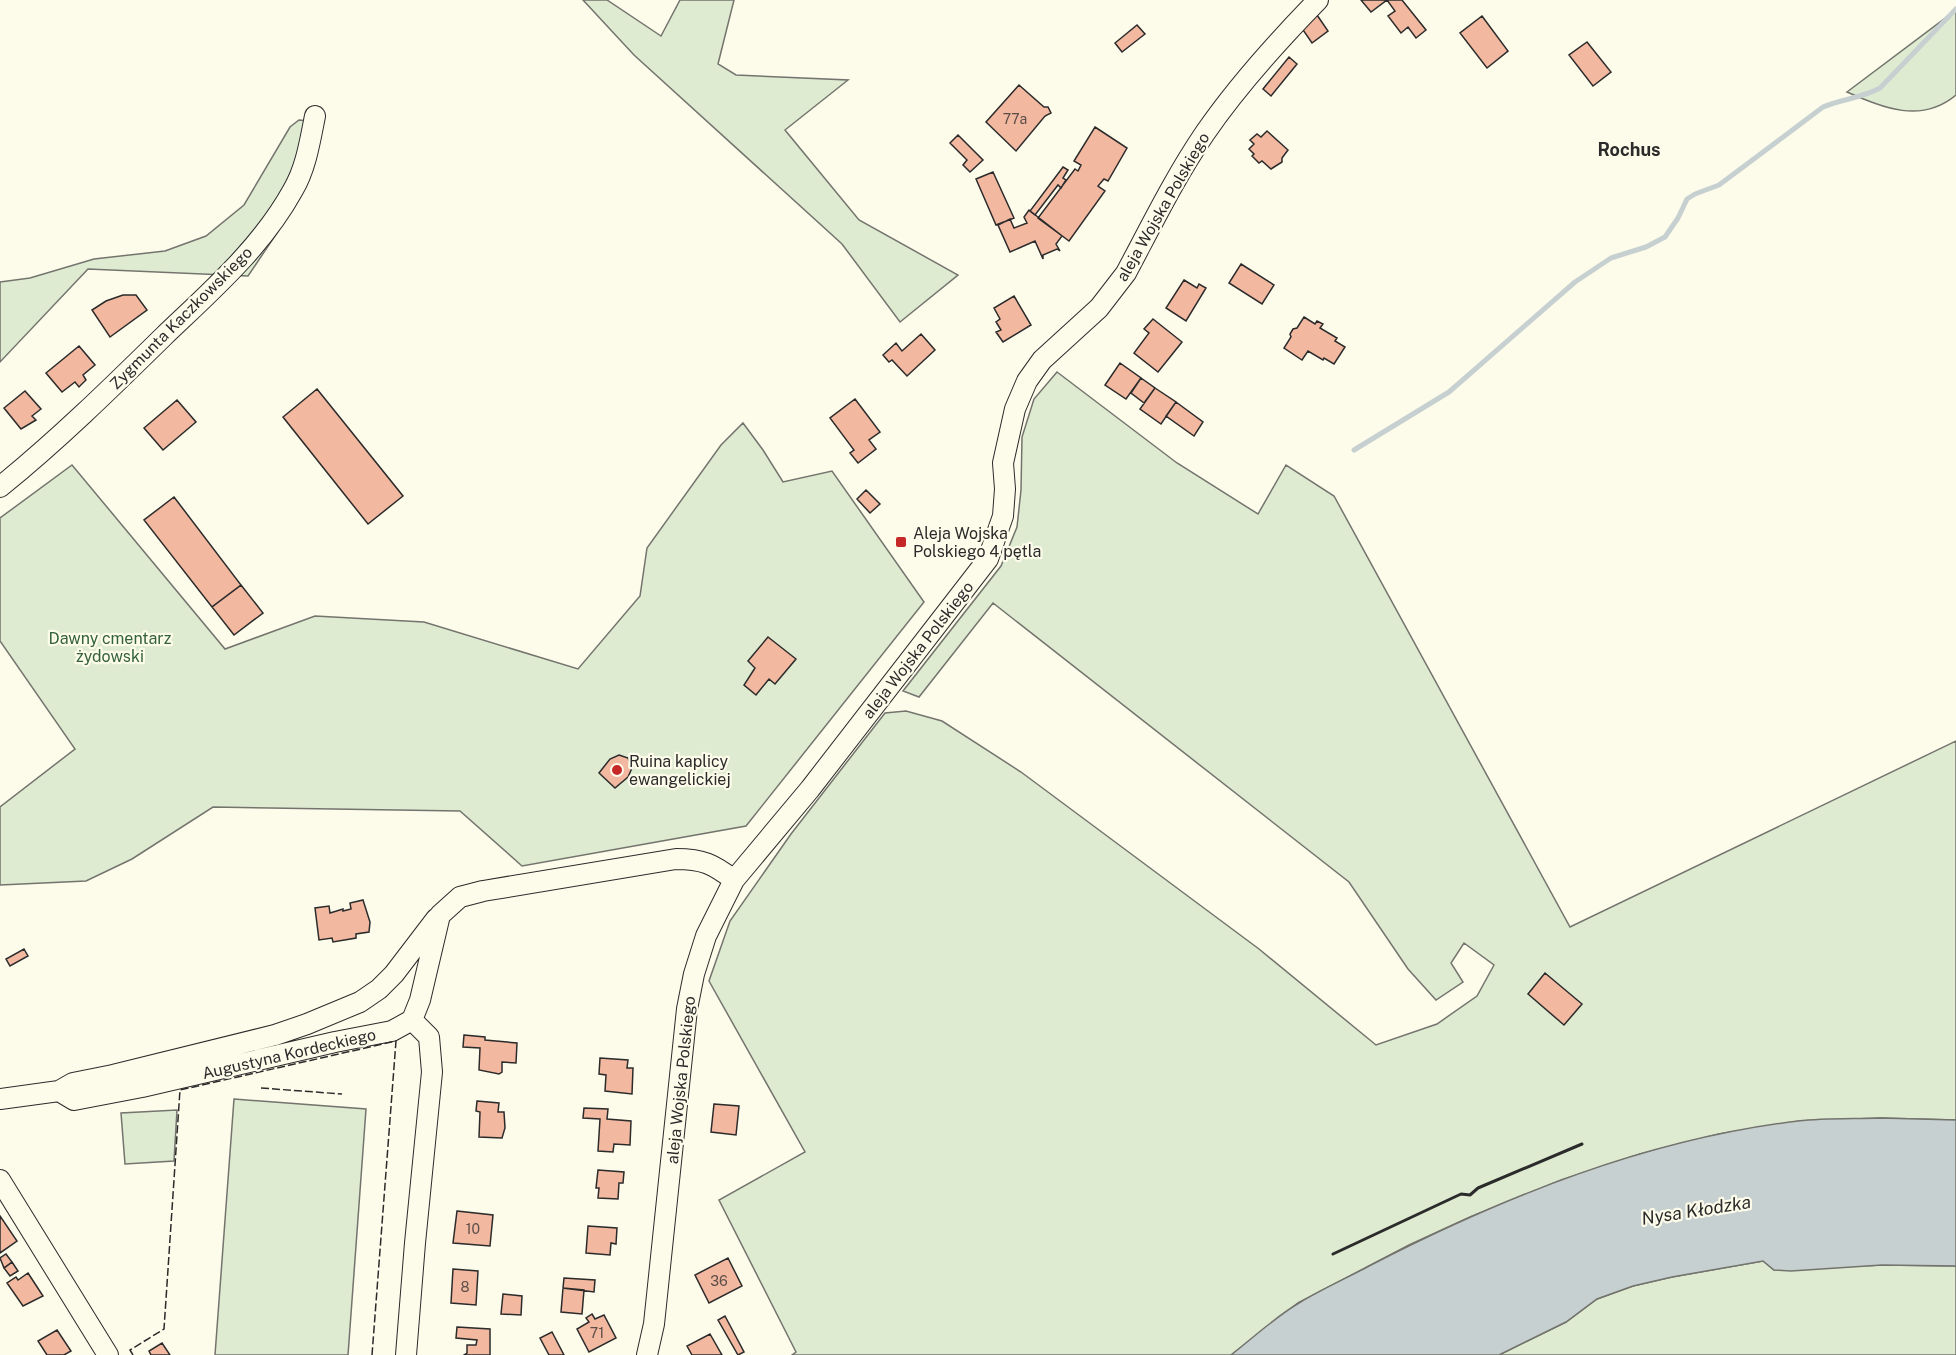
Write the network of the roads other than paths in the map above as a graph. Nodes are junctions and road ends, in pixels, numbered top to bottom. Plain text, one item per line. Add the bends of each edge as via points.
1 (1318, 0) edge
2 (315, 116) dead end
3 (0, 487) edge
4 (734, 880) junction
5 (440, 915) junction
6 (412, 1020) junction
7 (59, 1092) junction
8 (0, 1099) edge
9 (0, 1180) edge
10 (108, 1355) edge
11 (406, 1355) edge
12 (647, 1355) edge

1 - 4 street, aleja Wojska Polskiego via 1284,35 1206,132 1113,291 1034,370 1015,409 1003,463 1003,516 983,566 810,789
2 - 3 street, Zygmunta Kaczkowskiego via 294,189 241,262 85,413
4 - 5 street, Augustyna Kordeckiego via 706,862 660,861 483,891 460,897
4 - 12 street, aleja Wojska Polskiego via 706,936 691,986 654,1324
5 - 6 street
5 - 7 street, Augustyna Kordeckiego via 394,974 360,1002 275,1035 73,1083
6 - 7 street, Augustyna Kordeckiego via 392,1030 74,1101
6 - 11 street via 429,1037 432,1072
7 - 8 street, Augustyna Kordeckiego
9 - 10 street

